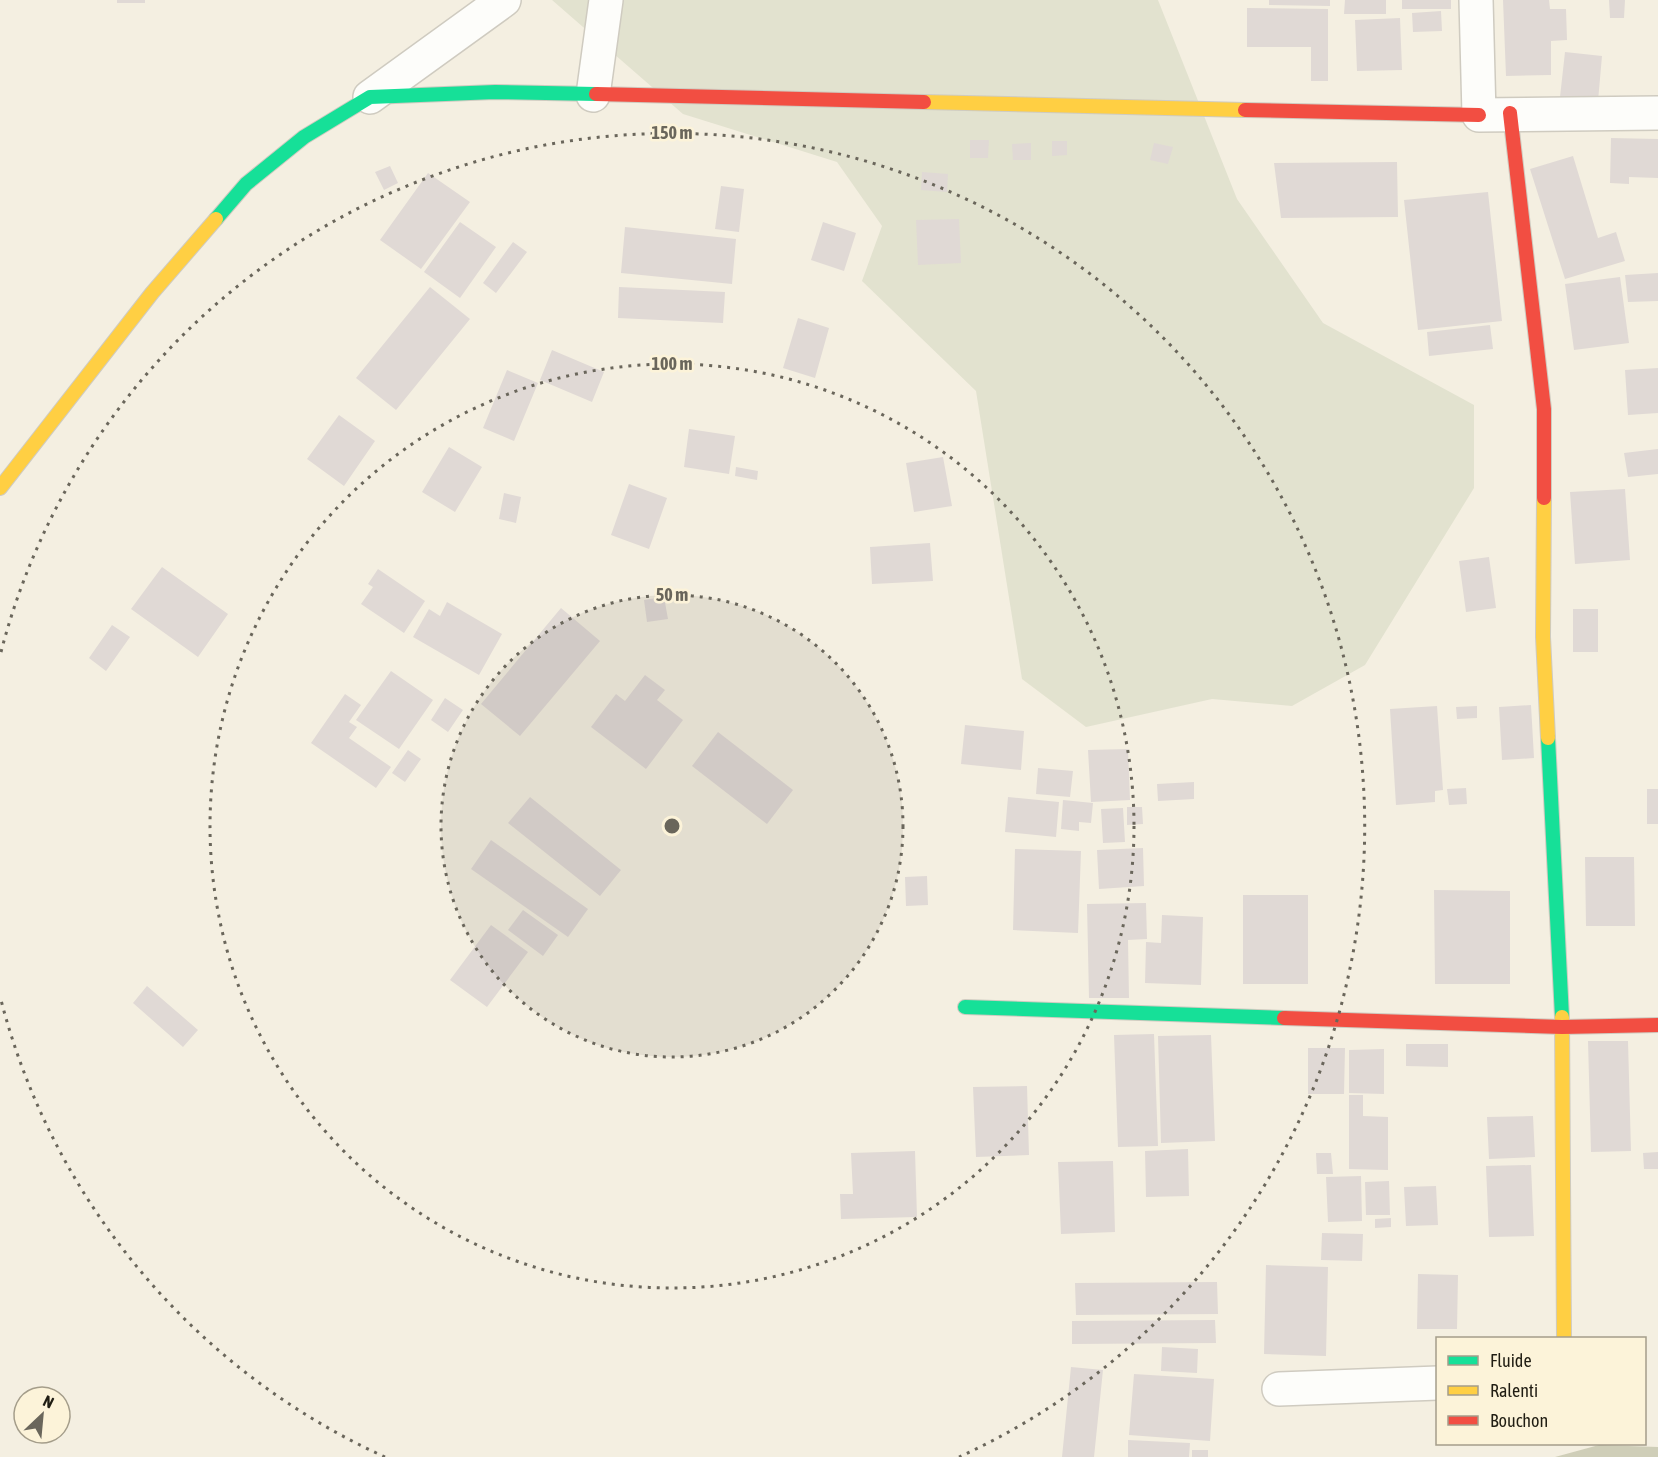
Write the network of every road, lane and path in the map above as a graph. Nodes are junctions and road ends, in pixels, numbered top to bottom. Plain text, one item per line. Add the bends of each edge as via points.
1 (504, 0) edge
2 (606, 0) edge
3 (1476, 0) edge
4 (593, 95) junction
5 (370, 97) junction
6 (1510, 113) junction
7 (1658, 113) edge
8 (1479, 115) junction
9 (0, 488) edge
10 (965, 1007) dead end
11 (1658, 1025) edge
12 (1562, 1027) junction
13 (1564, 1337) edge
14 (1436, 1383) edge
15 (1279, 1389) dead end

1 - 5 street
2 - 4 street
3 - 8 street
4 - 5 street via 495,92
4 - 8 street
5 - 9 street via 304,137 246,184 152,293
6 - 7 street
6 - 8 street
6 - 12 street via 1544,409 1543,637
10 - 12 street
11 - 12 street
12 - 13 street
14 - 15 street

